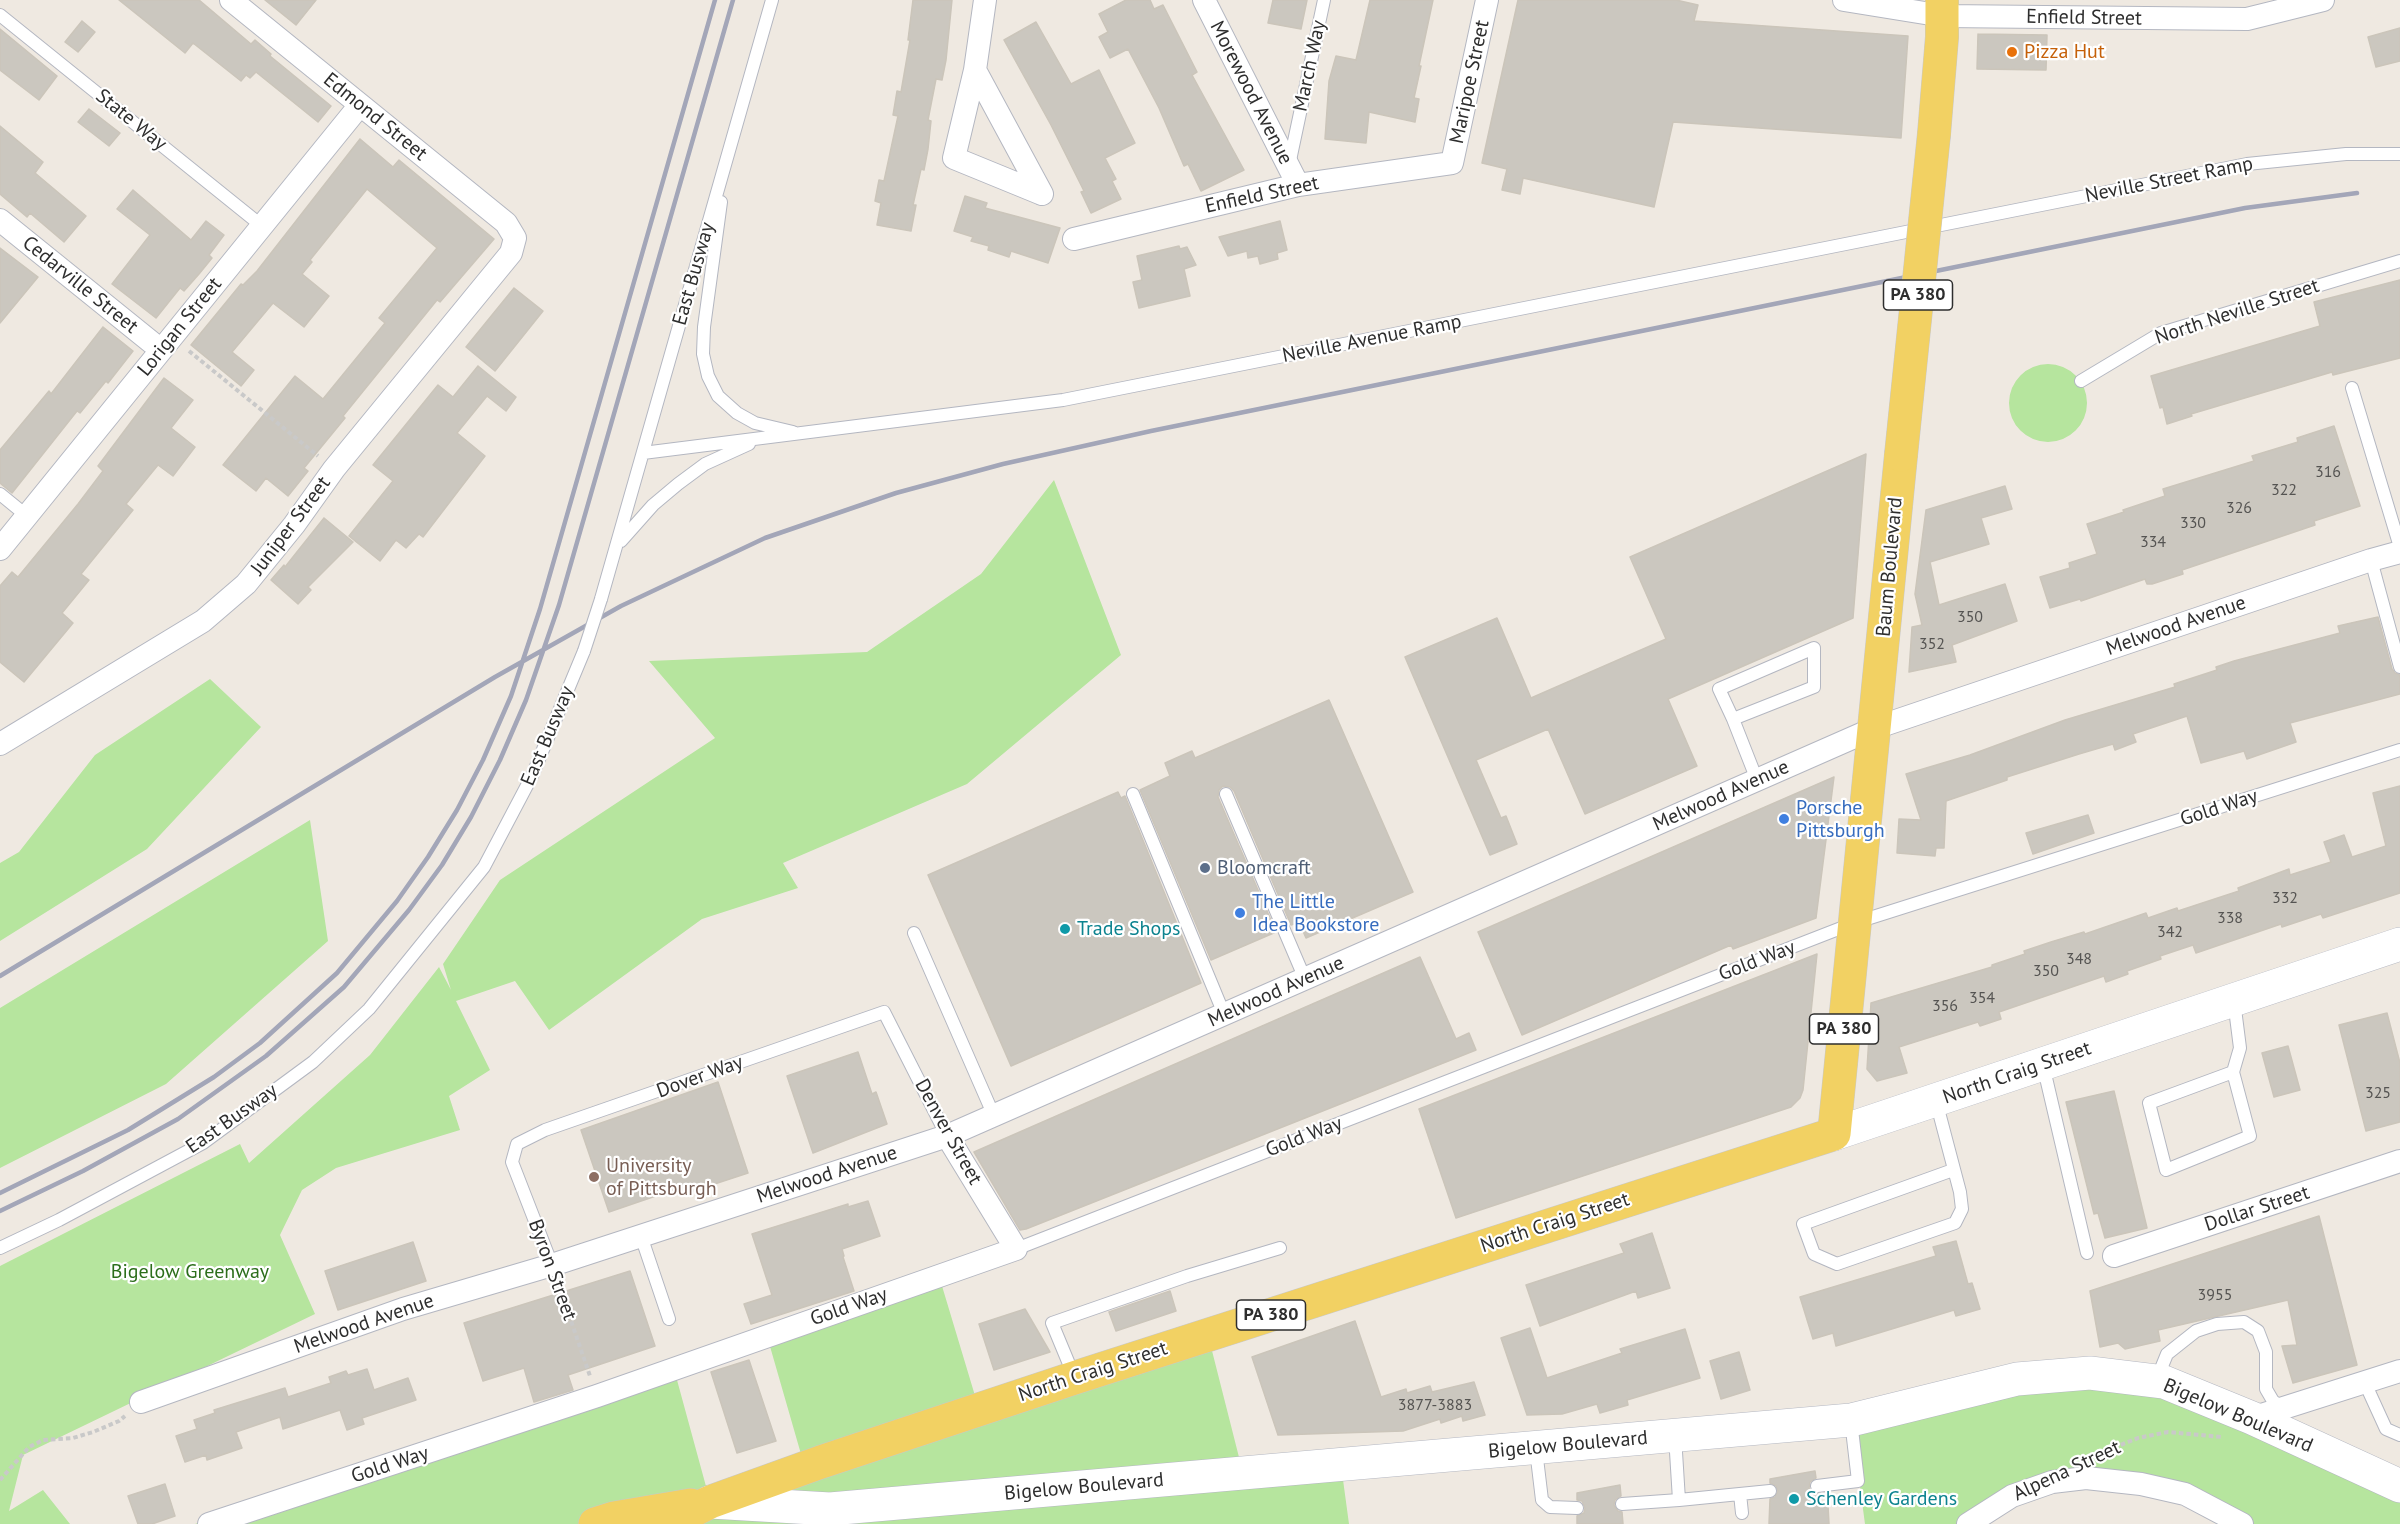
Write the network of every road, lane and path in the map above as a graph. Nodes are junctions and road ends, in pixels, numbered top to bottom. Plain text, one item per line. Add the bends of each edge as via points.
1 (231, 0) edge
2 (772, 0) edge
3 (985, 0) edge
4 (1204, 0) edge
5 (1324, 0) edge
6 (1487, 0) edge
7 (1844, 0) edge
8 (2323, 0) edge
9 (1942, 8) edge
10 (0, 15) edge
11 (975, 70) junction
12 (360, 105) junction
13 (2400, 154) edge
14 (727, 158) junction
15 (1452, 163) joint
16 (1293, 176) junction
17 (0, 220) edge
18 (1940, 223) joint
19 (262, 226) junction
20 (515, 238) joint
21 (1074, 239) dead end
22 (2400, 261) edge
23 (183, 347) dead end
24 (161, 350) junction
25 (2081, 381) dead end
26 (2352, 388) dead end
27 (800, 434) junction
28 (762, 438) junction
29 (643, 453) junction
30 (334, 469) junction
31 (0, 495) edge
32 (27, 516) junction
33 (617, 547) junction
34 (2400, 547) edge
35 (0, 549) edge
36 (2400, 552) edge
37 (2371, 560) junction
38 (2400, 667) edge
39 (1733, 719) junction
40 (1875, 728) junction
41 (0, 744) edge
42 (2400, 750) edge
43 (1757, 780) junction
44 (1132, 794) dead end
45 (1226, 794) dead end
46 (1854, 923) junction
47 (914, 933) dead end
48 (2400, 944) edge
49 (1305, 979) junction
50 (2234, 1000) junction
51 (884, 1012) joint
52 (1224, 1014) junction
53 (2043, 1064) junction
54 (2233, 1072) junction
55 (1935, 1100) junction
56 (994, 1116) junction
57 (1834, 1134) junction
58 (947, 1136) junction
59 (517, 1144) joint
60 (2400, 1161) edge
61 (1953, 1170) junction
62 (641, 1236) junction
63 (0, 1248) edge
64 (1280, 1248) dead end
65 (1016, 1249) junction
66 (2087, 1253) dead end
67 (2114, 1256) dead end
68 (552, 1265) junction
69 (669, 1319) dead end
70 (2400, 1371) edge
71 (1074, 1378) junction
72 (2156, 1381) junction
73 (2365, 1383) junction
74 (597, 1396) junction
75 (141, 1402) joint
76 (2283, 1408) junction
77 (2252, 1418) junction
78 (1851, 1420) junction
79 (2400, 1426) edge
80 (2386, 1429) junction
81 (1675, 1435) junction
82 (2400, 1435) edge
83 (2223, 1437) dead end
84 (1535, 1448) junction
85 (2090, 1458) dead end
86 (0, 1480) edge
87 (1817, 1486) dead end
88 (2400, 1486) edge
89 (1770, 1491) dead end
90 (1740, 1494) junction
91 (1679, 1500) junction
92 (710, 1502) junction
93 (1622, 1504) dead end
94 (1577, 1508) dead end
95 (1742, 1513) dead end
96 (209, 1524) edge
97 (595, 1524) edge
98 (667, 1524) edge
99 (1968, 1524) edge
100 (2242, 1524) edge

1 - 12 street, Edmond Street
2 - 14 lane, East Busway
3 - 11 street
4 - 16 street, Morewood Avenue
5 - 16 lane, March Way
6 - 15 street, Maripoe Street
7 - 9 street, Enfield Street
8 - 9 street, Enfield Street via 2247,19
9 - 40 main road, Baum Boulevard / PA 380, bridge via 1934,134
10 - 19 lane, State Way
11 - 11 street via 986,91 1042,194 954,158
12 - 19 street, Lorigan Street
12 - 20 street, Edmond Street via 506,223
13 - 18 lane, Neville Street Ramp via 2346,154 2247,164
14 - 27 lane, Neville Avenue Ramp via 704,327 703,354 708,376 718,396 737,413 755,423
14 - 29 lane, East Busway
15 - 16 street, Enfield Street
16 - 21 street, Enfield Street
17 - 24 street, Cedarville Street
18 - 27 lane, Neville Avenue Ramp via 1063,400
19 - 24 street, Lorigan Street
20 - 30 street, Juniper Street via 511,253
22 - 25 lane, North Neville Street via 2161,333
23 - 30 path
24 - 32 street, Lorigan Street
26 - 34 lane
27 - 28 lane, Neville Avenue Ramp
28 - 29 lane, Neville Avenue Ramp
28 - 33 lane, Neville Avenue Ramp via 705,464 678,484 653,505
29 - 33 lane, East Busway
30 - 41 street, Juniper Street via 246,584 203,621
31 - 32 lane
32 - 35 street, Lorigan Street
33 - 63 lane, East Busway, bridge via 584,651 532,776 484,867 369,1009 313,1062 202,1143
36 - 37 street, Melwood Avenue
37 - 38 lane
37 - 40 street, Melwood Avenue
39 - 39 lane via 1814,687 1814,648 1719,689
39 - 43 lane
40 - 43 street, Melwood Avenue
40 - 46 main road, Baum Boulevard / PA 380
42 - 46 lane, Gold Way
43 - 49 street, Melwood Avenue
44 - 52 lane
45 - 49 lane
46 - 57 main road, Baum Boulevard / PA 380
46 - 65 lane, Gold Way
47 - 56 lane
48 - 50 main road, North Craig Street
49 - 52 street, Melwood Avenue
50 - 53 main road, North Craig Street
50 - 54 lane via 2240,1048
51 - 58 lane, Denver Street
51 - 59 lane, Dover Way via 545,1130
52 - 56 street, Melwood Avenue
53 - 55 main road, North Craig Street
53 - 66 lane
54 - 54 lane via 2250,1136 2166,1170 2149,1103
55 - 57 main road, North Craig Street
55 - 61 lane
56 - 58 street, Melwood Avenue
57 - 71 main road, North Craig Street / PA 380
58 - 62 street, Melwood Avenue
58 - 65 street, Denver Street
59 - 68 lane, Byron Street via 512,1162
60 - 67 street, Dollar Street
61 - 61 lane via 1962,1209 1955,1223 1837,1264 1814,1254 1803,1224
62 - 68 street, Melwood Avenue
62 - 69 lane
64 - 71 lane via 1052,1323
65 - 74 street, Gold Way
68 - 74 path, Byron Street
68 - 75 street, Melwood Avenue via 403,1309
70 - 73 street
71 - 92 main road, North Craig Street / PA 380
72 - 76 lane via 2167,1354 2188,1337 2207,1327 2244,1322 2258,1331 2266,1352 2266,1389
72 - 77 main road, Bigelow Boulevard
72 - 78 main road, Bigelow Boulevard via 2090,1373 2017,1379
73 - 76 street
73 - 80 lane
74 - 96 street, Gold Way
75 - 86 path via 119,1421 93,1432 43,1440 29,1447
76 - 77 street
77 - 88 main road, Bigelow Boulevard
78 - 81 main road, Bigelow Boulevard
78 - 87 lane via 1858,1481
79 - 80 lane
80 - 82 lane
81 - 84 main road, Bigelow Boulevard
81 - 91 lane
83 - 85 path, Alpena Street via 2168,1432 2138,1438
84 - 92 main road, Bigelow Boulevard via 830,1509
84 - 94 lane via 1542,1500 1550,1507
89 - 90 lane
90 - 91 lane
90 - 95 lane
91 - 93 lane
92 - 97 main road, Bigelow Boulevard / PA 380
92 - 98 main road, PA 380
99 - 100 street, Alpena Street via 2012,1496 2052,1482 2086,1478 2185,1494

